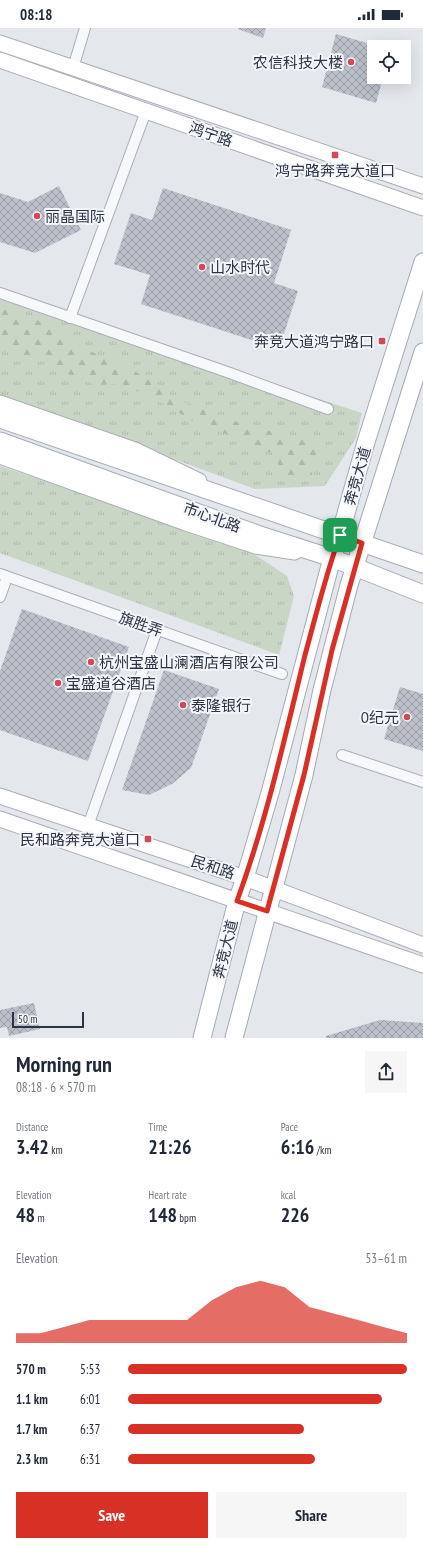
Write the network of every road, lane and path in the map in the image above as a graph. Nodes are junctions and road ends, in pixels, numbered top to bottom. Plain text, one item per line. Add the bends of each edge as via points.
1 (85, 28) edge
2 (0, 43) edge
3 (0, 60) edge
4 (73, 68) junction
5 (146, 111) junction
6 (423, 186) edge
7 (423, 208) edge
8 (423, 262) edge
9 (0, 293) edge
10 (70, 318) junction
11 (423, 352) edge
12 (0, 403) edge
13 (328, 409) dead end
14 (0, 419) edge
15 (0, 441) edge
16 (0, 456) edge
17 (249, 504) junction
18 (340, 535) junction
19 (362, 543) junction
20 (332, 558) junction
21 (423, 564) edge
22 (354, 567) junction
23 (4, 576) edge
24 (423, 594) edge
25 (0, 597) edge
26 (157, 630) junction
27 (282, 674) dead end
28 (342, 755) dead end
29 (423, 782) edge
30 (0, 796) edge
31 (0, 819) edge
32 (88, 826) junction
33 (245, 878) junction
34 (273, 888) junction
35 (237, 901) junction
36 (267, 911) junction
37 (423, 945) edge
38 (423, 965) edge
39 (202, 1038) edge
40 (234, 1038) edge

1 - 4 street
2 - 4 main road, 鸿宁路
3 - 5 main road, 鸿宁路
4 - 6 main road, 鸿宁路
5 - 7 main road, 鸿宁路
5 - 10 street
8 - 18 main road, 奔竞大道 via 366,442
9 - 10 street
10 - 13 street
11 - 19 main road, 奔竞大道
12 - 17 main road via 135,450
14 - 17 main road, 市心北路
15 - 20 main road, 市心北路 via 257,534
16 - 20 main road via 256,546
17 - 18 main road, 市心北路
18 - 19 main road, 市心北路
18 - 20 main road, 奔竞大道
19 - 21 main road, 市心北路
19 - 22 main road, 奔竞大道
20 - 22 main road, 市心北路
20 - 33 main road, 奔竞大道
22 - 24 main road, 市心北路
22 - 34 main road, 奔竞大道 via 328,663 304,775
23 - 25 street
23 - 26 street, 旗胜弄
26 - 27 street, 旗胜弄
26 - 32 street
28 - 29 street
30 - 32 main road, 民和路
31 - 35 main road, 民和路
32 - 33 main road, 民和路
33 - 34 main road, 民和路
33 - 35 main road, 奔竞大道
34 - 36 main road, 奔竞大道
34 - 37 main road, 民和路
35 - 36 main road, 民和路
35 - 39 main road, 奔竞大道
36 - 38 main road, 民和路
36 - 40 main road, 奔竞大道

